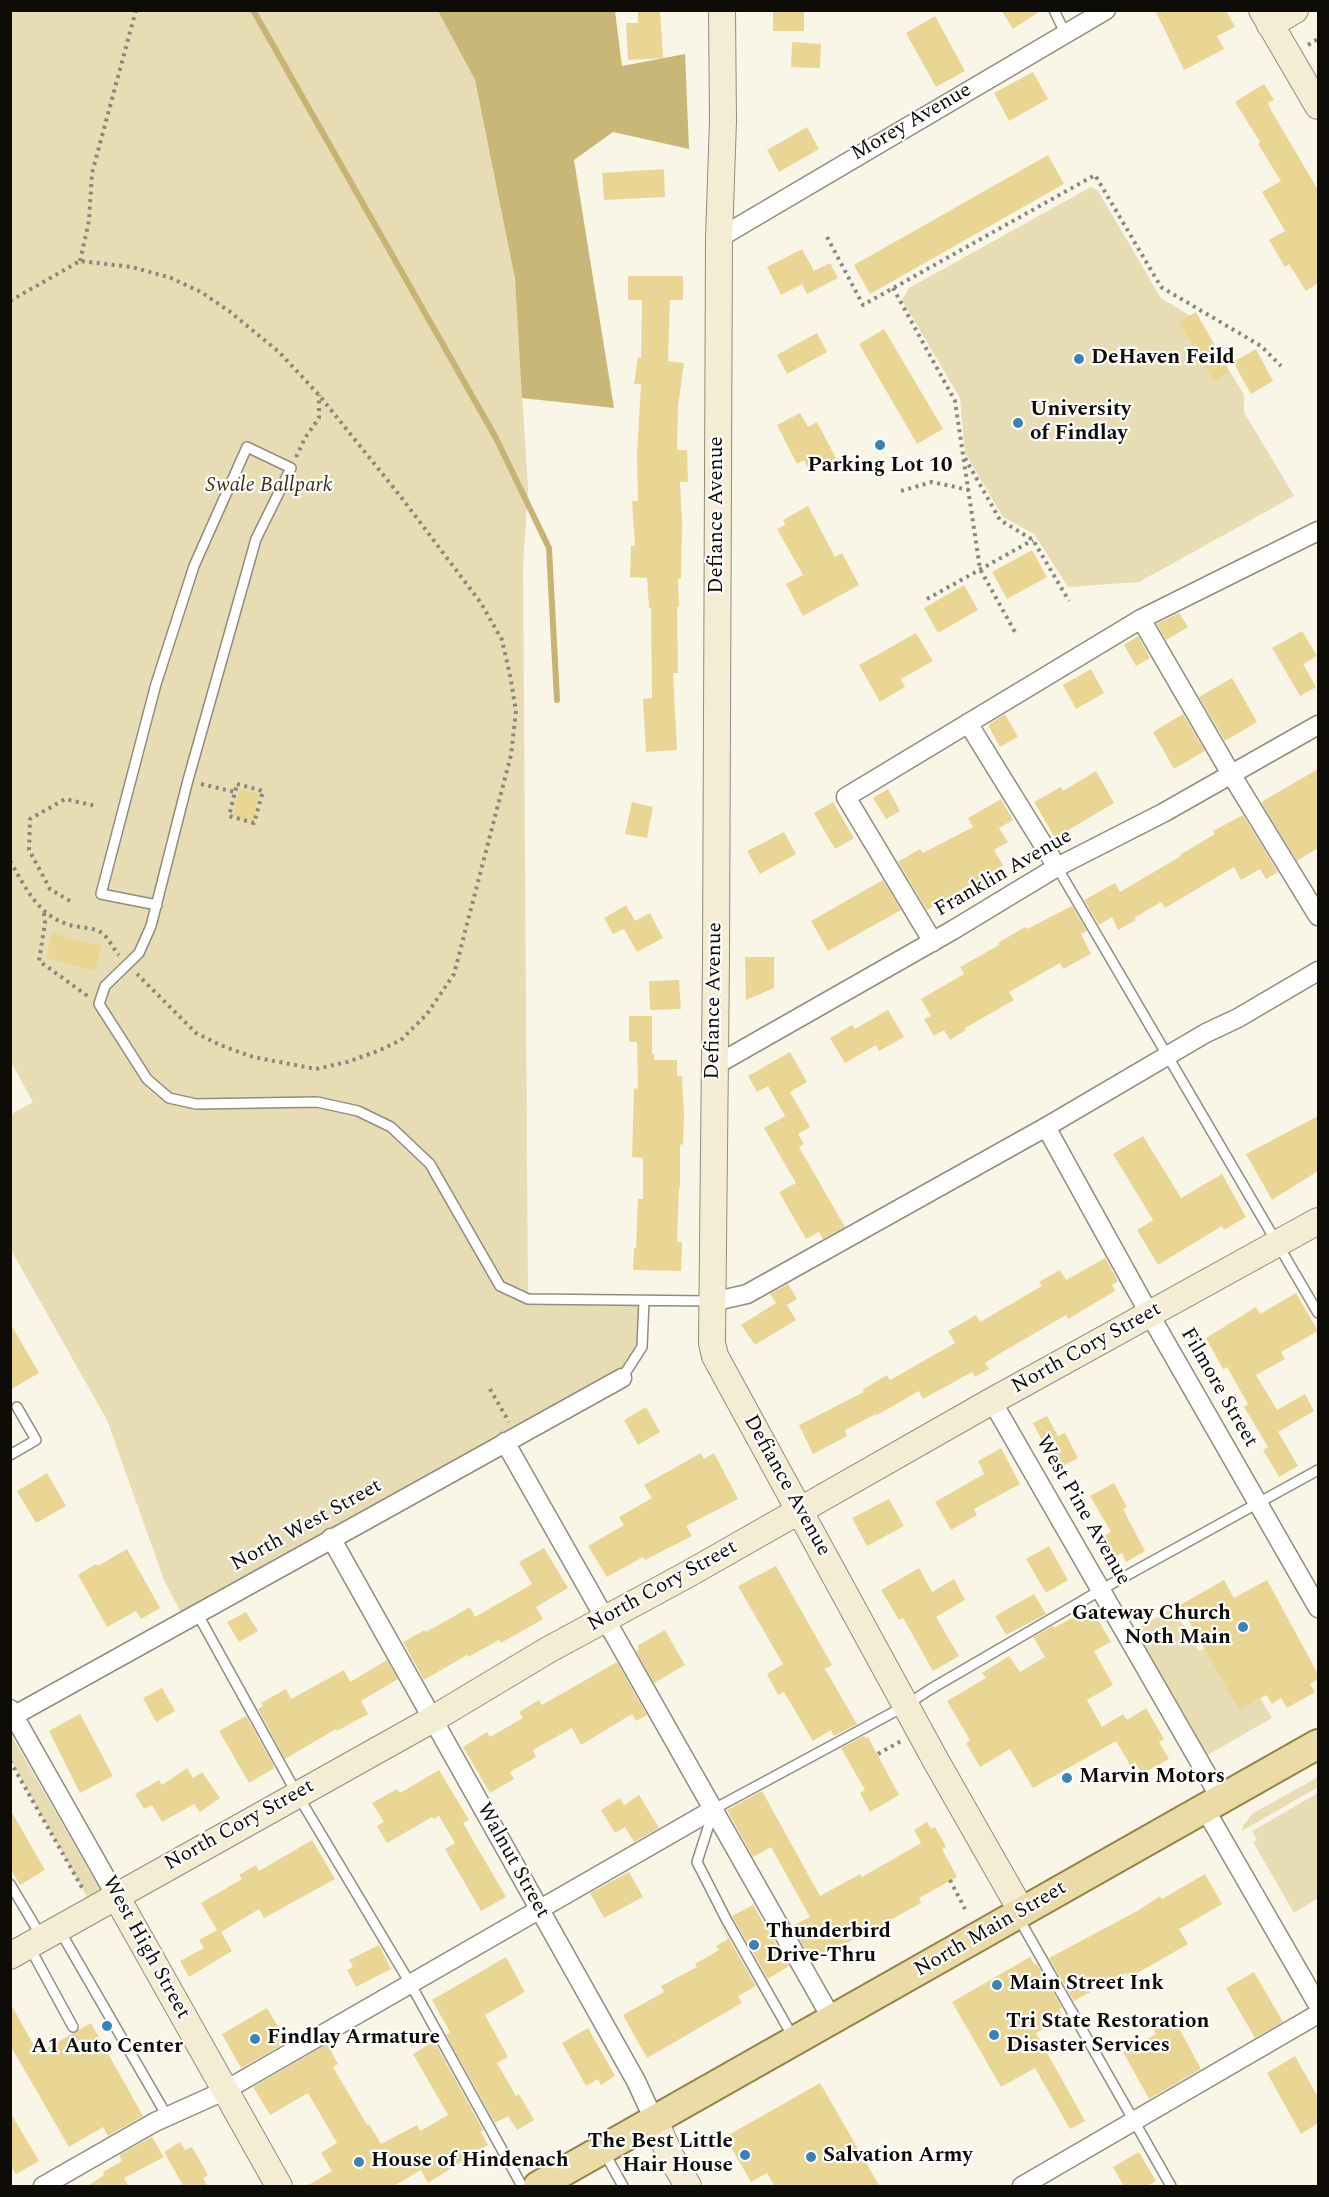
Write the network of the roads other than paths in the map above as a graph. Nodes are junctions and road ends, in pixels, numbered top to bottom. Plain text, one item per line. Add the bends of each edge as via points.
1 (722, 10) edge
2 (1054, 10) edge
3 (1106, 10) edge
4 (1295, 10) edge
5 (1266, 18) edge
6 (1065, 33) junction
7 (1318, 106) edge
8 (719, 238) junction
9 (1318, 532) edge
10 (1141, 619) junction
11 (968, 723) junction
12 (1318, 724) edge
13 (1231, 774) junction
14 (1057, 867) junction
15 (157, 905) junction
16 (1318, 916) edge
17 (933, 942) junction
18 (1318, 971) edge
19 (1167, 1056) junction
20 (714, 1066) junction
21 (1046, 1127) junction
22 (1318, 1221) edge
23 (1278, 1244) junction
24 (644, 1301) junction
25 (712, 1302) junction
26 (1318, 1313) edge
27 (1150, 1315) junction
28 (622, 1378) joint
29 (992, 1401) junction
30 (16, 1407) dead end
31 (511, 1439) junction
32 (10, 1455) edge
33 (1318, 1470) edge
34 (1259, 1503) junction
35 (800, 1510) junction
36 (331, 1538) junction
37 (1102, 1590) junction
38 (1318, 1608) edge
39 (197, 1613) junction
40 (606, 1618) junction
41 (905, 1706) junction
42 (13, 1712) edge
43 (433, 1719) junction
44 (1318, 1744) edge
45 (297, 1794) junction
46 (1213, 1804) junction
47 (714, 1809) junction
48 (10, 1884) edge
49 (105, 1902) junction
50 (538, 1908) junction
51 (1019, 1914) junction
52 (35, 1942) edge
53 (410, 1983) junction
54 (1318, 2005) edge
55 (1318, 2014) edge
56 (832, 2019) junction
57 (73, 2026) dead end
58 (795, 2040) junction
59 (224, 2091) junction
60 (167, 2116) junction
61 (1134, 2121) junction
62 (655, 2122) junction
63 (603, 2150) junction
64 (43, 2187) edge
65 (279, 2187) edge
66 (522, 2187) edge
67 (538, 2187) edge
68 (623, 2187) edge
69 (688, 2187) edge
70 (1022, 2187) edge
71 (1171, 2187) edge

1 - 8 street, Defiance Avenue
2 - 6 lane
3 - 6 street, Morey Avenue
4 - 5 street
5 - 7 street
6 - 8 street, Morey Avenue
8 - 20 street, Defiance Avenue
9 - 10 street
10 - 11 street
10 - 13 street
11 - 14 street
11 - 17 street via 846,797
12 - 13 street, Franklin Avenue
13 - 14 street, Franklin Avenue
13 - 16 street
14 - 17 street, Franklin Avenue
14 - 19 lane
15 - 15 lane via 256,539 291,468 247,447 194,566 156,684 101,894
15 - 24 lane via 139,953 105,986 99,1004 147,1079 169,1098 196,1104 317,1102 357,1111 391,1127 429,1164 500,1286 528,1299
17 - 20 street, Franklin Avenue
18 - 19 street
19 - 21 street
19 - 23 lane
20 - 25 street, Defiance Avenue
21 - 25 street via 747,1294
21 - 27 street, Filmore Street
22 - 23 street, North Cory Street
23 - 26 lane
23 - 27 street, North Cory Street
24 - 25 lane
24 - 28 lane via 642,1347
25 - 35 street, Defiance Avenue via 715,1356
27 - 29 street, North Cory Street
27 - 34 street, Filmore Street
28 - 31 street, North West Street
29 - 35 street, North Cory Street
29 - 37 street, West Pine Avenue
30 - 32 lane via 36,1440
31 - 36 street, North West Street
31 - 40 street
33 - 34 lane
34 - 37 lane
34 - 38 street, Filmore Street
35 - 40 street, North Cory Street
35 - 41 street, Defiance Avenue
36 - 39 street, North West Street
36 - 43 street, Walnut Street
37 - 41 lane
37 - 46 street, West Pine Avenue
39 - 42 street, North West Street
39 - 45 lane
40 - 43 street, North Cory Street
40 - 47 street
41 - 47 lane
41 - 51 street, Defiance Avenue
42 - 49 street, West High Street
43 - 45 street, North Cory Street
43 - 50 street, Walnut Street
44 - 46 main road, North Main Street
45 - 49 street, North Cory Street
45 - 53 lane
46 - 51 main road, North Main Street
46 - 54 street, West Pine Avenue
47 - 50 street
47 - 56 street
47 - 58 lane via 697,1862
48 - 52 lane
49 - 52 street, North Cory Street
49 - 59 street, West High Street
50 - 53 street
50 - 62 street, Walnut Street
51 - 56 main road, North Main Street
51 - 61 lane
52 - 57 lane
52 - 60 lane
53 - 59 street
53 - 66 lane
55 - 61 street
56 - 58 main road, North Main Street
58 - 62 main road, North Main Street
59 - 60 street
59 - 65 street, West High Street
60 - 64 street
61 - 70 street
61 - 71 lane
62 - 63 main road, North Main Street
62 - 69 street, Walnut Street
63 - 67 main road, North Main Street
63 - 68 lane

